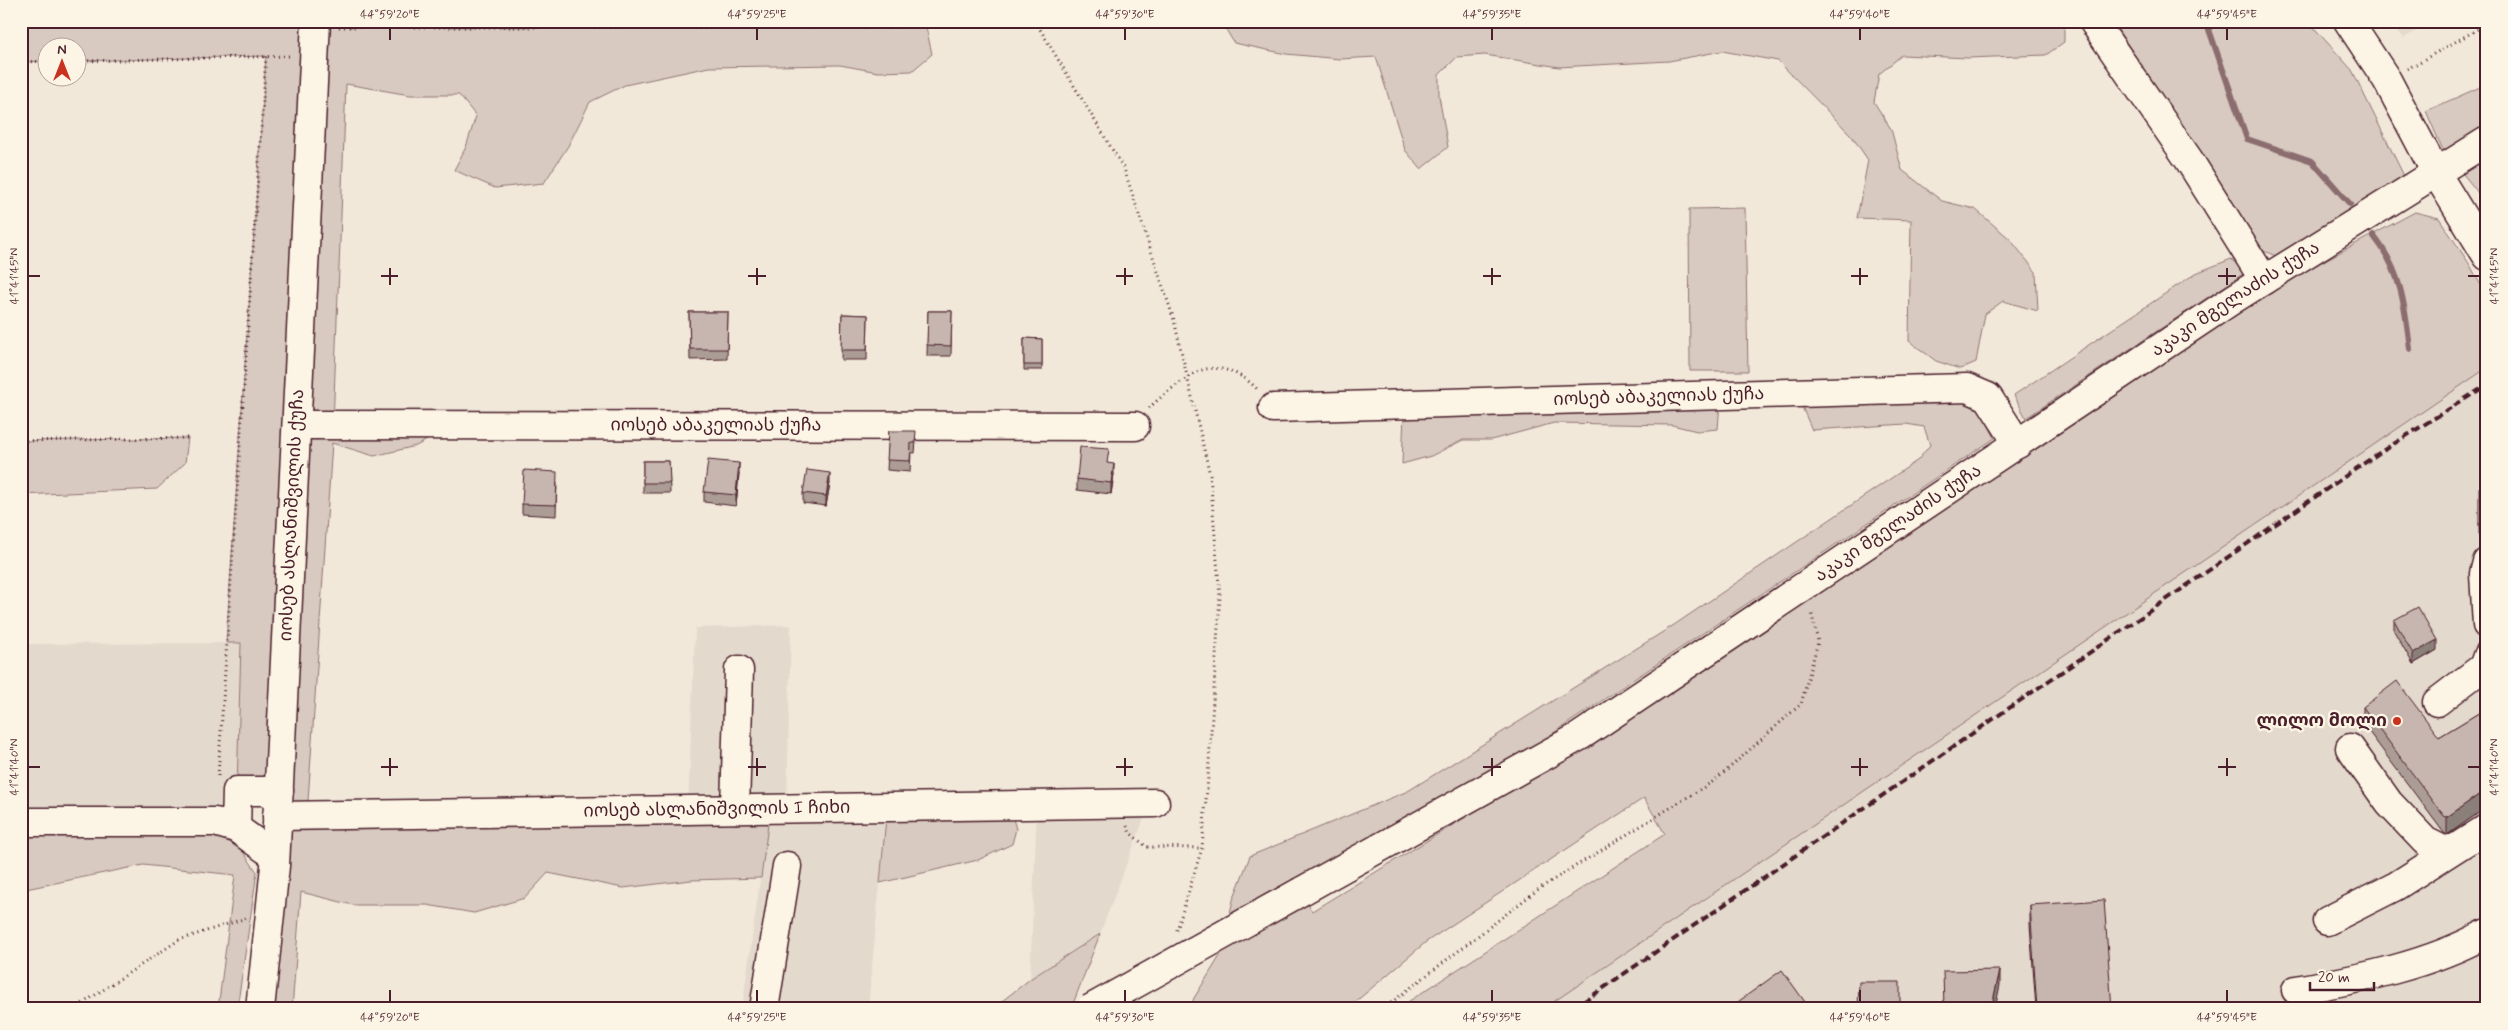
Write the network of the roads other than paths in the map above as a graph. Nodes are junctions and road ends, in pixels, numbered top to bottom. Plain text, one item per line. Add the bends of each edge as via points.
1 (2093, 21) edge
2 (2348, 21) edge
3 (316, 25) edge
4 (2487, 141) edge
5 (2436, 174) junction
6 (2487, 256) edge
7 (2264, 280) junction
8 (1273, 408) road end
9 (298, 425) junction
10 (1135, 426) road end
11 (2018, 444) junction
12 (2487, 562) edge
13 (2487, 625) edge
14 (2487, 656) edge
15 (739, 670) dead end
16 (2437, 702) dead end
17 (2350, 748) dead end
18 (1155, 803) dead end
19 (278, 804) junction
20 (735, 809) junction
21 (21, 822) edge
22 (236, 828) junction
23 (2487, 828) edge
24 (2447, 852) junction
25 (275, 856) junction
26 (787, 866) dead end
27 (2327, 921) dead end
28 (2487, 933) edge
29 (2296, 990) dead end
30 (260, 1009) edge
31 (764, 1009) edge
32 (1090, 1009) edge

1 - 7 street via 2189,160
2 - 5 street via 2387,80
3 - 9 street, იოსებ ასლანიშვილის ქუჩა
4 - 5 street, აკაკი მგელაძის ქუჩა
5 - 6 street
5 - 7 street, აკაკი მგელაძის ქუჩა
7 - 11 street, აკაკი მგელაძის ქუჩა
8 - 11 street, იოსებ აბაკელიას ქუჩა via 1967,388 1988,397
9 - 10 street, იოსებ აბაკელიას ქუჩა
9 - 19 street, იოსებ ასლანიშვილის ქუჩა
11 - 32 street, აკაკი მგელაძის ქუჩა, bridge via 1580,736
12 - 13 street via 2484,574
14 - 16 street via 2483,667
15 - 20 street
17 - 24 street via 2388,803 2424,841
18 - 20 street, იოსებ ასლანიშვილის I ჩიხი
19 - 20 street, იოსებ ასლანიშვილის I ჩიხი
19 - 22 street, იოსებ ასლანიშვილის I ჩიხი via 237,791
19 - 25 street, იოსებ ასლანიშვილის ქუჩა
21 - 22 street via 216,822
22 - 25 street
23 - 24 street
24 - 27 street via 2396,886
25 - 30 street, იოსებ ასლანიშვილის ქუჩა
26 - 31 street
28 - 29 street via 2462,947 2357,979

